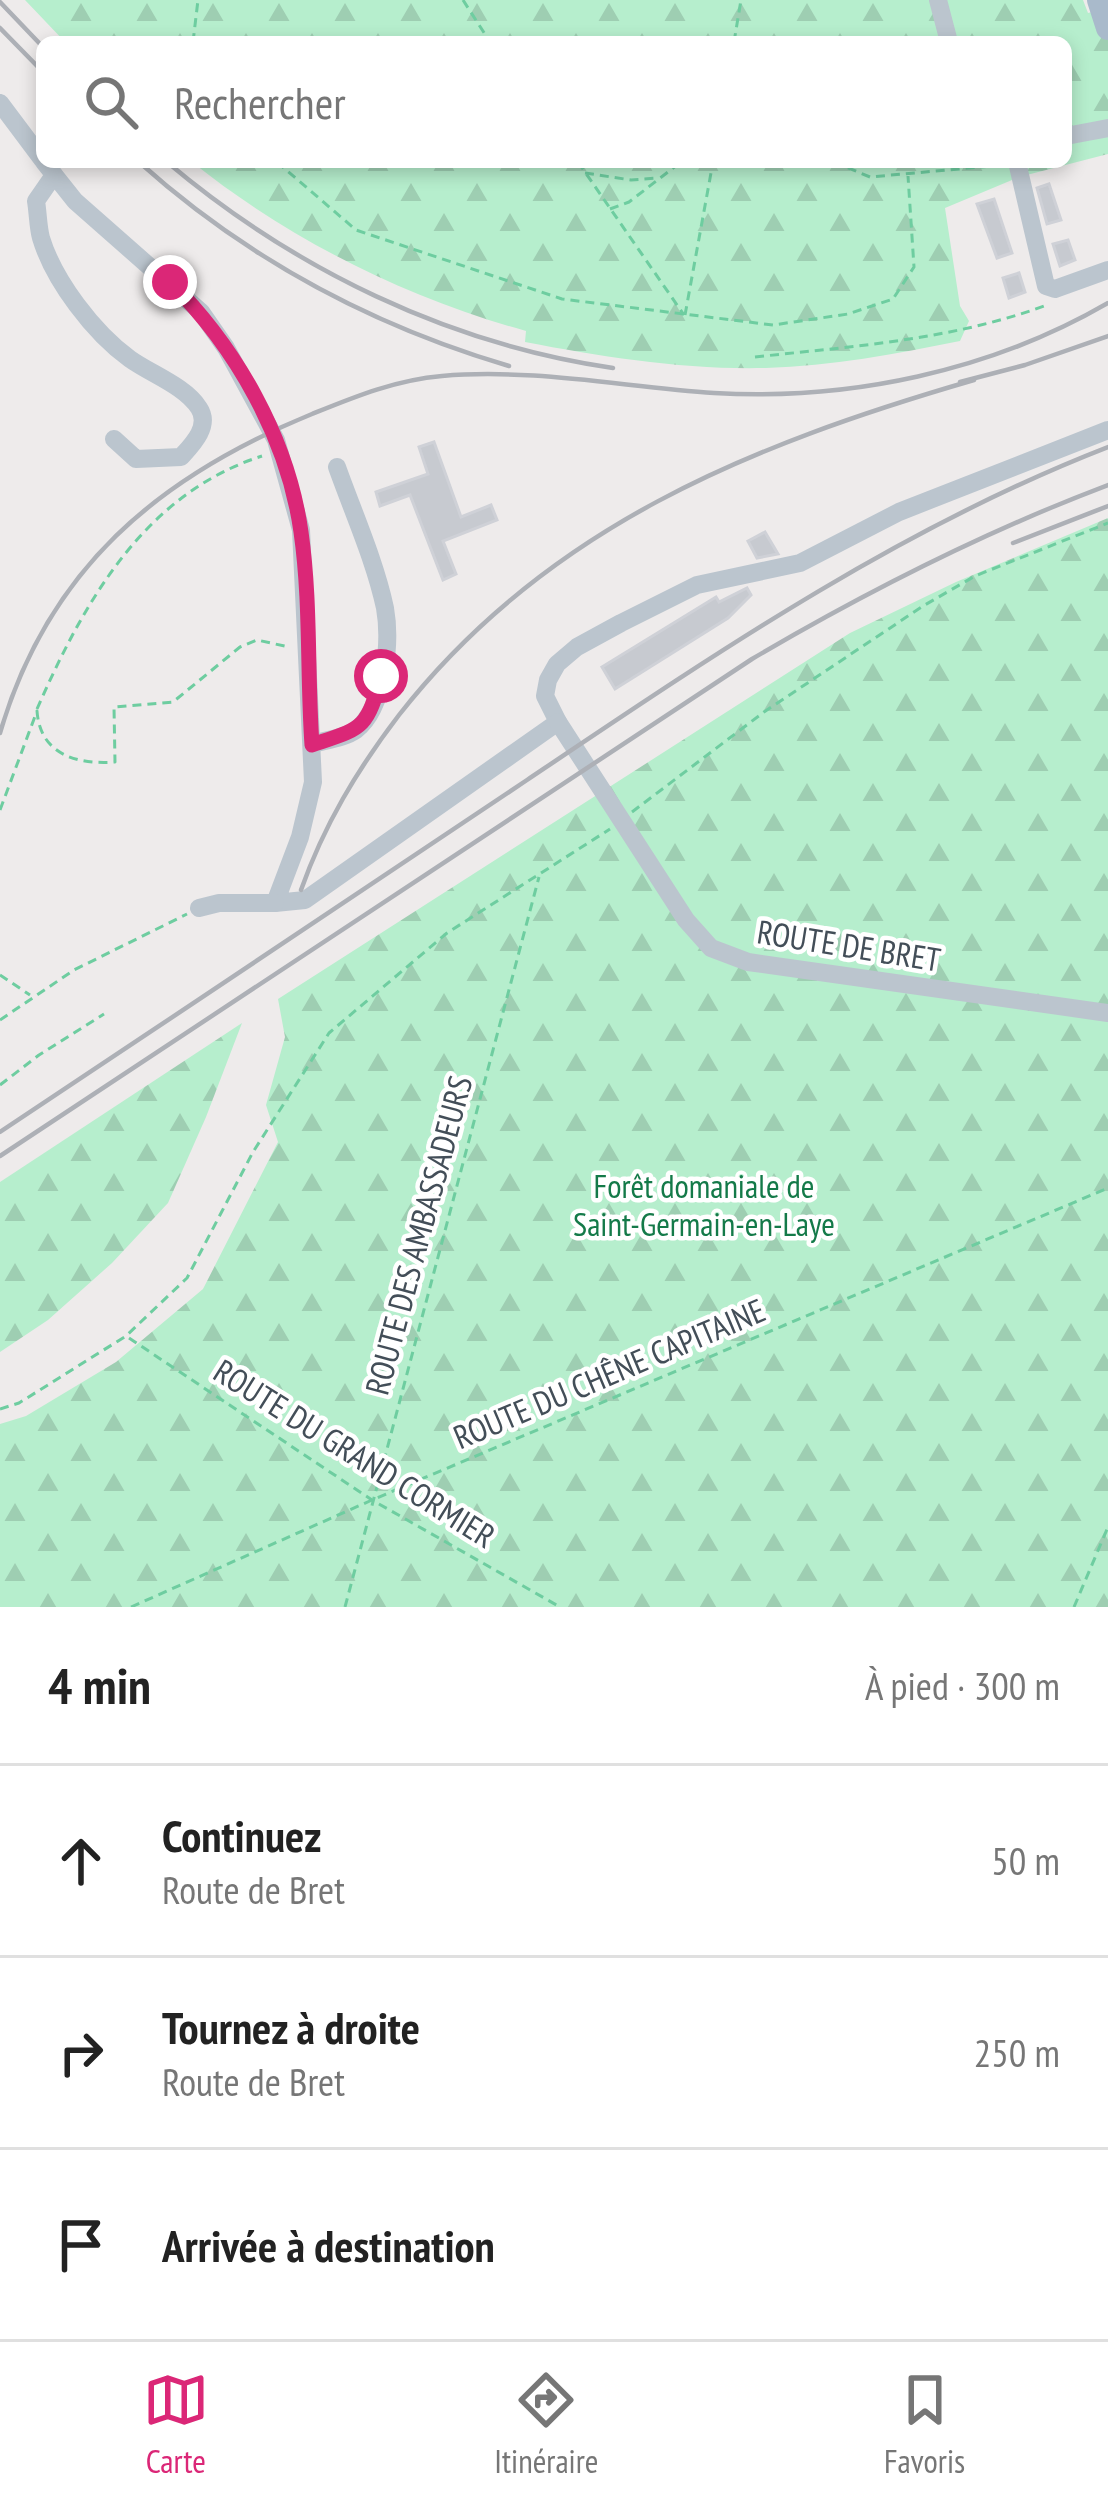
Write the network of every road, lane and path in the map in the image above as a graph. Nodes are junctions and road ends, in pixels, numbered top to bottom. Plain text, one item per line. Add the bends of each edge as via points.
1 (198, 0) edge
2 (463, 0) edge
3 (741, 0) edge
4 (938, 0) edge
5 (1099, 0) edge
6 (1108, 28) edge
7 (194, 36) edge
8 (486, 36) edge
9 (735, 36) edge
10 (947, 36) edge
11 (0, 103) edge
12 (1108, 128) edge
13 (1072, 135) edge
14 (36, 151) edge
15 (46, 168) edge
16 (49, 168) edge
17 (284, 168) edge
18 (582, 168) edge
19 (673, 168) edge
20 (712, 168) edge
21 (848, 168) edge
22 (965, 168) edge
23 (1018, 168) edge
24 (585, 173) junction
25 (908, 176) junction
26 (660, 178) junction
27 (608, 208) junction
28 (1108, 270) edge
29 (1058, 301) dead end
30 (685, 317) junction
31 (755, 357) dead end
32 (1108, 430) edge
33 (115, 439) dead end
34 (278, 452) junction
35 (338, 467) dead end
36 (1108, 524) edge
37 (292, 648) dead end
38 (37, 711) junction
39 (558, 722) junction
40 (312, 745) junction
41 (0, 810) edge
42 (625, 820) junction
43 (539, 875) junction
44 (275, 903) junction
45 (200, 908) joint
46 (0, 975) edge
47 (32, 996) junction
48 (1108, 1013) edge
49 (104, 1014) dead end
50 (0, 1020) edge
51 (0, 1085) edge
52 (1108, 1188) edge
53 (126, 1336) junction
54 (0, 1409) edge
55 (372, 1500) junction
56 (1108, 1527) edge
57 (131, 1607) edge
58 (345, 1607) edge
59 (560, 1607) edge
60 (1073, 1607) edge

1 - 7 path
2 - 8 path
3 - 9 path
4 - 10 street
5 - 6 main road
11 - 14 street
12 - 13 street
15 - 33 street via 36,201 41,239 65,286 126,357 200,409 203,424 181,457 136,459
16 - 34 street via 201,312 269,422
17 - 30 path via 356,230 562,299
18 - 24 path
19 - 26 path
20 - 30 path
21 - 25 path via 869,177
22 - 25 path
23 - 28 street via 1046,286
24 - 26 path
24 - 27 path
25 - 30 path via 914,267 893,299 773,325
26 - 27 path
27 - 30 path
29 - 31 path via 928,339
32 - 39 street, ROUTE DE BRET via 899,512 800,563 698,585 621,623 556,664 545,696
34 - 38 path via 228,468 155,518 101,586
34 - 40 street via 301,530
35 - 40 street via 385,608 386,641 363,723
36 - 42 path via 975,576 923,606 764,712
37 - 38 path via 257,640 173,702 114,707 115,762 55,749 38,731
38 - 41 path
39 - 42 street, ROUTE DE BRET
39 - 44 street via 305,899
40 - 44 street via 309,806
42 - 43 path
42 - 48 street, ROUTE DE BRET via 711,948 748,962
43 - 53 path via 447,933 329,1033 253,1152 187,1278
43 - 55 path, ROUTE DES AMBASSADEURS
44 - 45 street
45 - 47 path
46 - 47 path
47 - 50 path
49 - 51 path
52 - 55 path, ROUTE DU CHÊNE CAPITAINE
53 - 54 path
53 - 55 path, ROUTE DU GRAND CORMIER
55 - 57 path, ROUTE DU CHÊNE CAPITAINE
55 - 58 path, ROUTE DES AMBASSADEURS
55 - 59 path, ROUTE DU GRAND CORMIER
56 - 60 path

